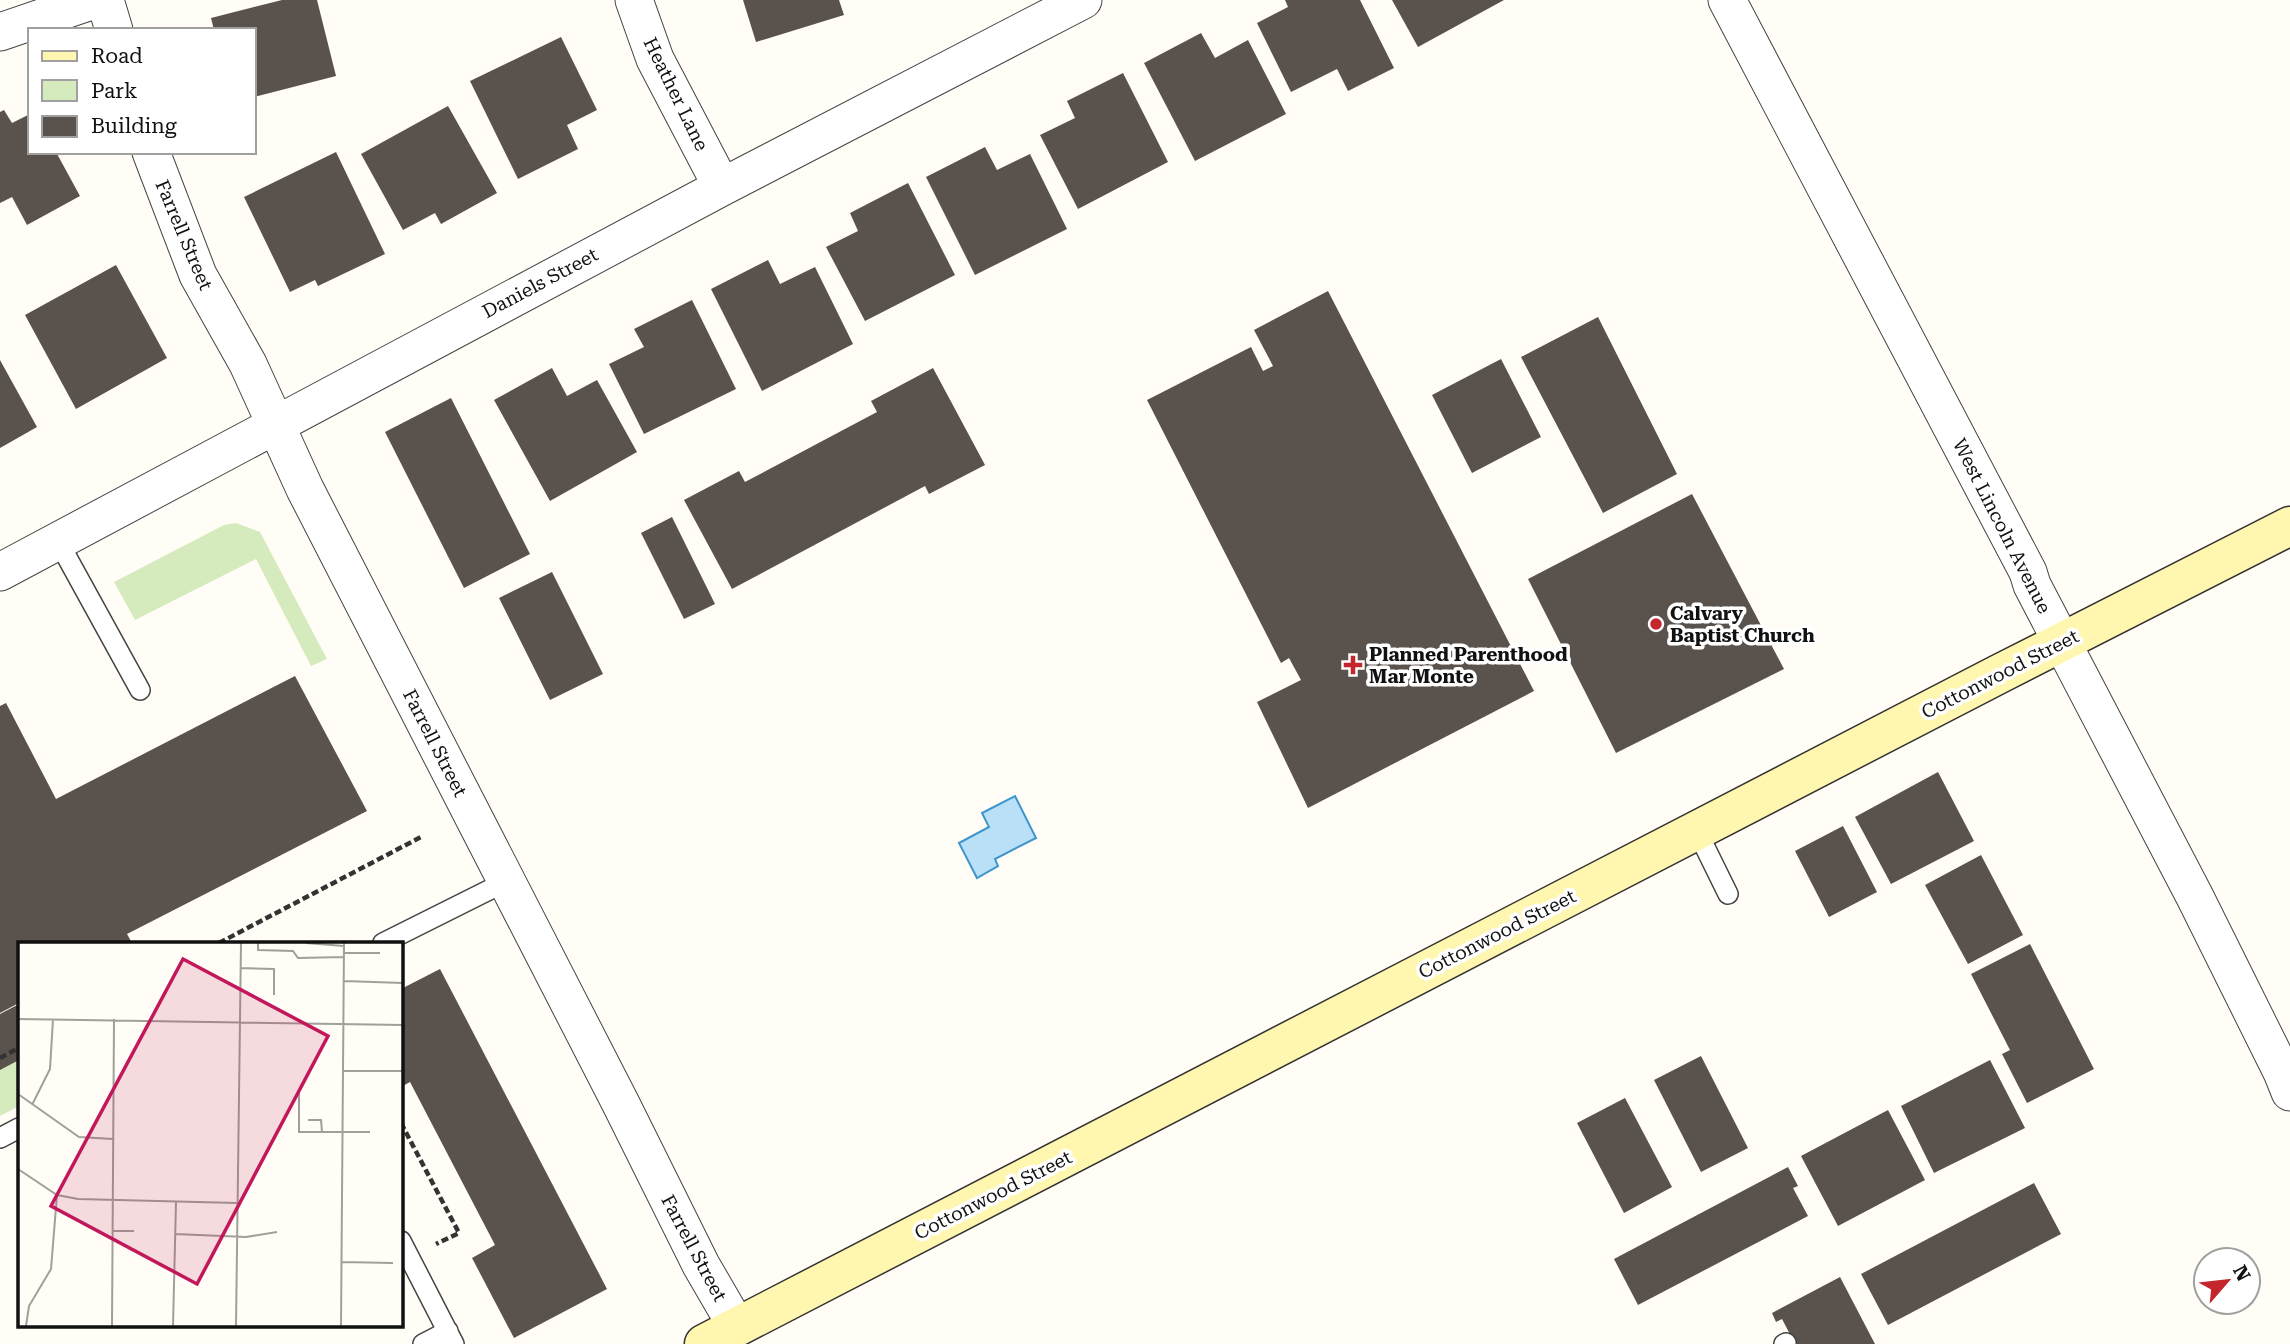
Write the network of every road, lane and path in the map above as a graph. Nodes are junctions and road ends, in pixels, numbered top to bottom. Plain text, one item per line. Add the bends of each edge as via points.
1 (94, 0) edge
2 (105, 0) edge
3 (634, 0) edge
4 (1083, 0) edge
5 (1727, 0) edge
6 (113, 28) edge
7 (0, 32) edge
8 (152, 154) edge
9 (722, 187) junction
10 (275, 424) junction
11 (2290, 526) edge
12 (58, 541) junction
13 (0, 572) edge
14 (2062, 642) junction
15 (140, 690) dead end
16 (1697, 831) junction
17 (421, 837) dead end
18 (505, 882) junction
19 (1728, 894) dead end
20 (221, 942) edge
21 (385, 942) edge
22 (18, 1049) edge
23 (0, 1058) edge
24 (2290, 1092) edge
25 (402, 1125) edge
26 (18, 1129) edge
27 (0, 1138) edge
28 (402, 1243) edge
29 (441, 1255) dead end
30 (721, 1335) edge
31 (451, 1338) edge
32 (423, 1344) edge

1 - 7 street
2 - 6 street
3 - 9 street, Heather Lane via 655,59
4 - 9 street, Daniels Street
5 - 14 street, West Lincoln Avenue
8 - 10 street, Farrell Street via 198,275 248,364
9 - 10 street, Daniels Street
10 - 12 street, Daniels Street
10 - 18 street, Farrell Street
11 - 14 street, Cottonwood Street
12 - 13 street, Daniels Street
12 - 15 lane
14 - 16 street, Cottonwood Street
14 - 24 street, West Lincoln Avenue
16 - 19 lane
16 - 30 street, Cottonwood Street
17 - 20 path
18 - 21 lane
18 - 30 street, Farrell Street via 701,1265
22 - 23 path
25 - 29 path via 458,1233 435,1244
26 - 27 lane
28 - 31 lane
31 - 32 lane

